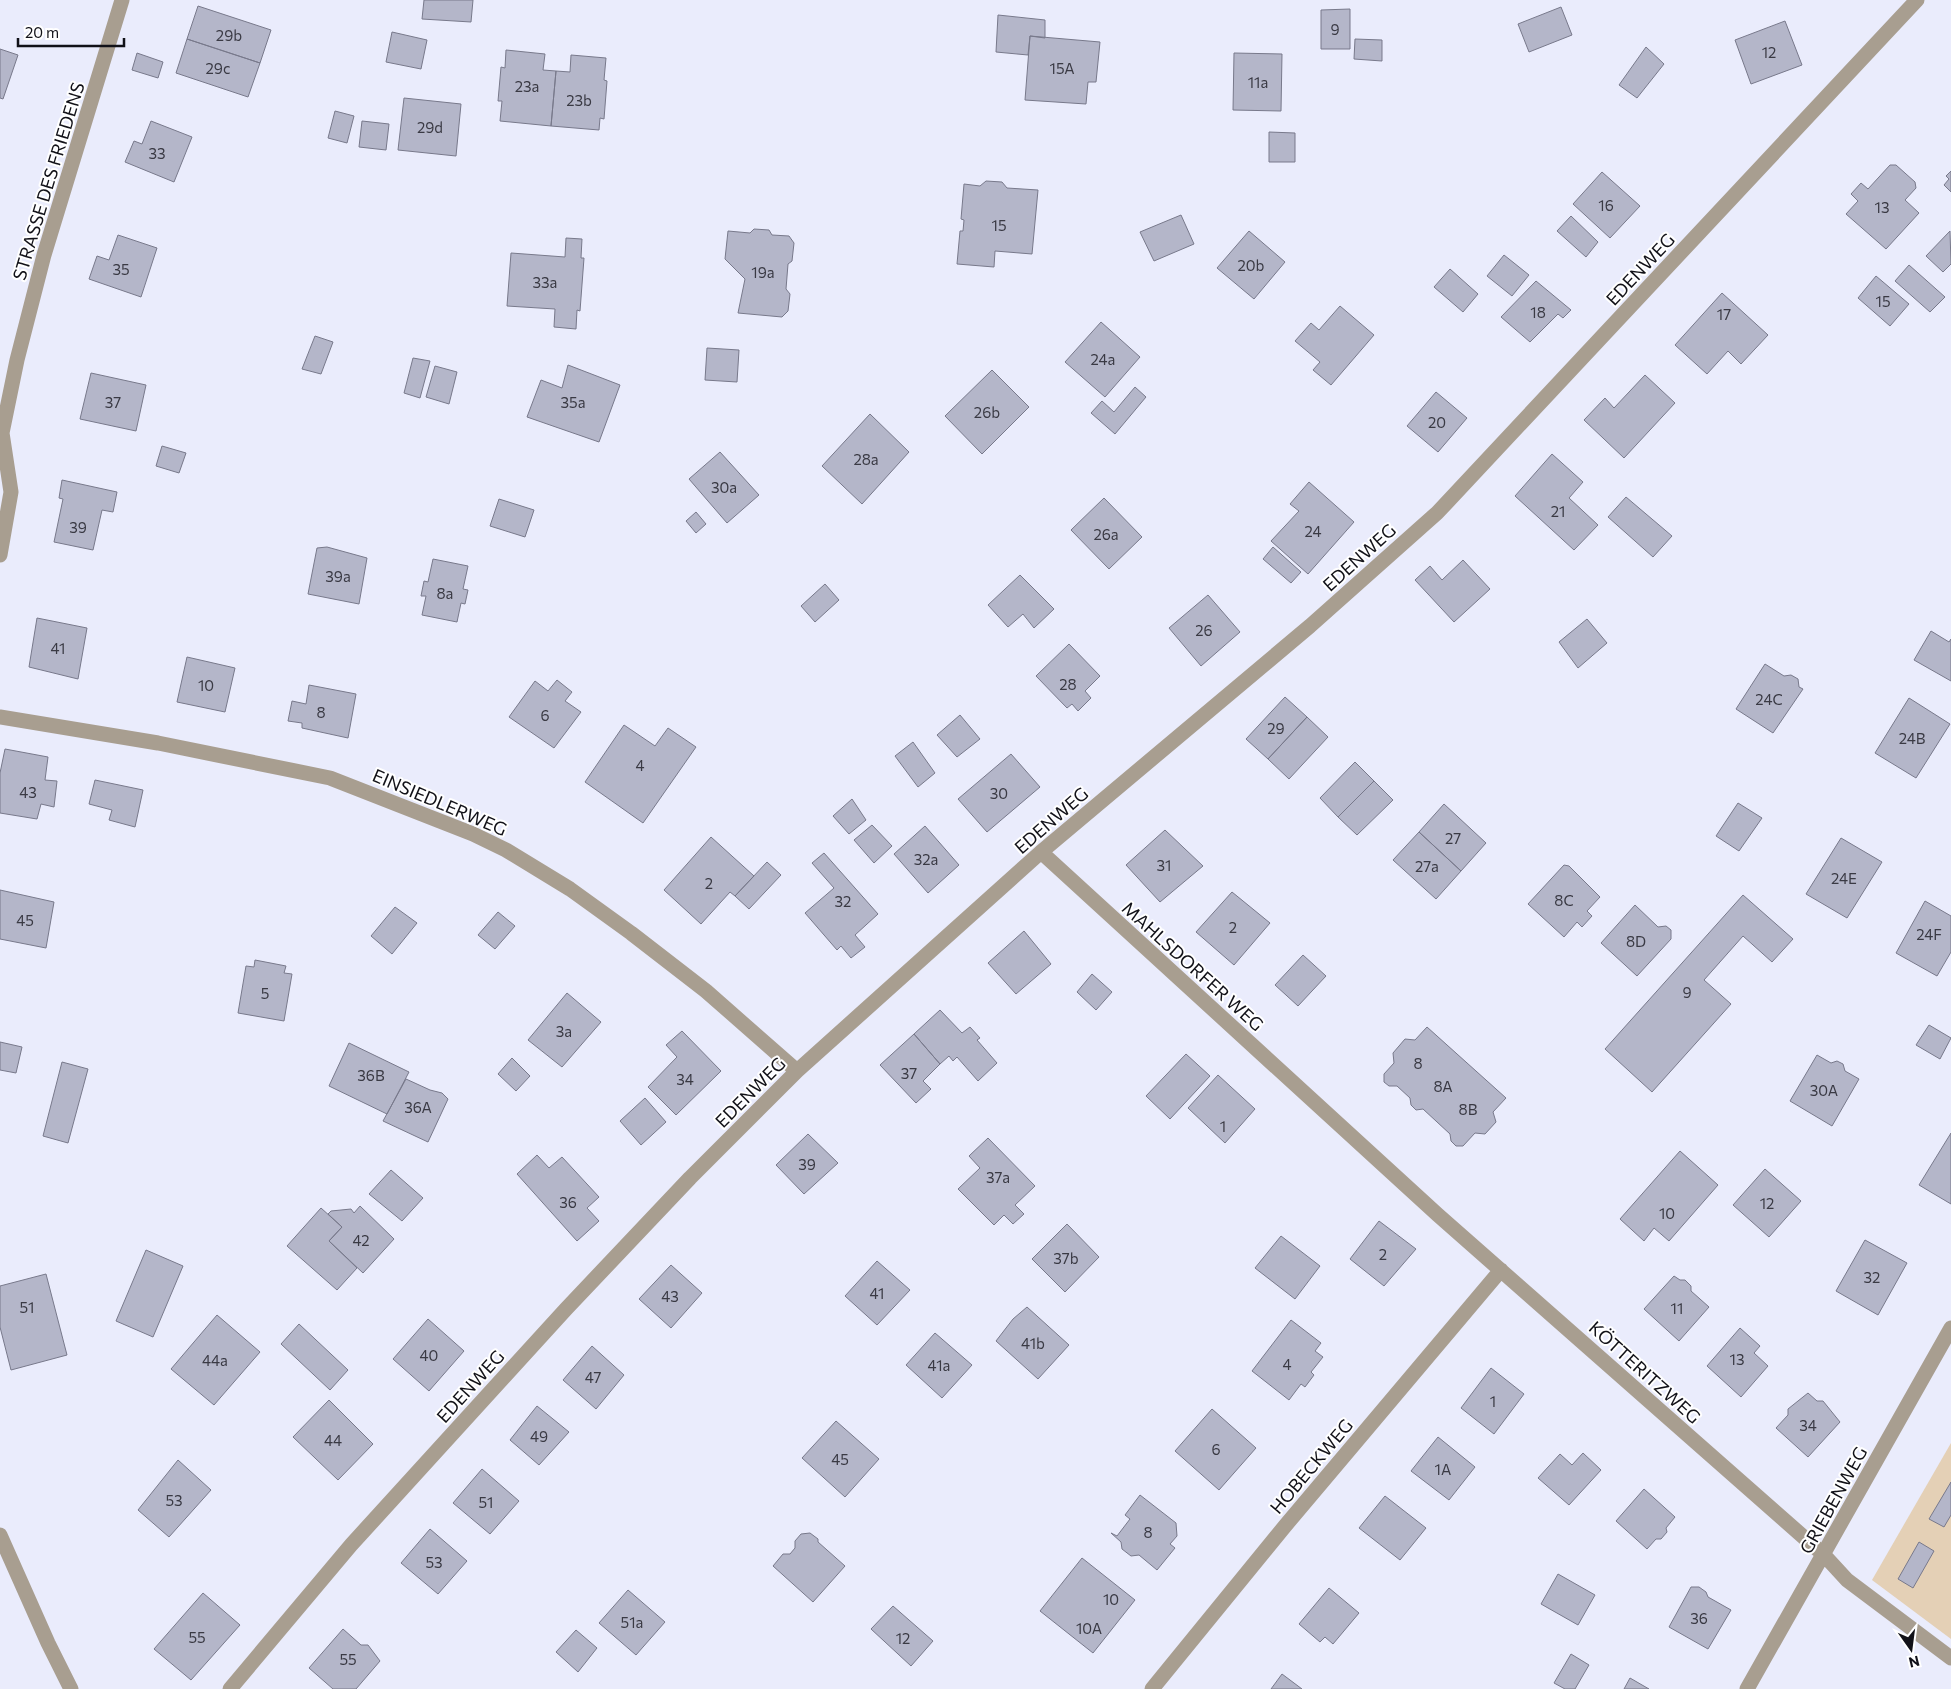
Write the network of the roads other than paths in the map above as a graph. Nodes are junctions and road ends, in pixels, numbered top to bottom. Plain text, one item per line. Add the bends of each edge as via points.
1 (122, 0) edge
2 (1917, 0) edge
3 (1, 434) edge
4 (0, 555) edge
5 (0, 718) edge
6 (1041, 852) junction
7 (797, 1072) junction
8 (1320, 1107) joint
9 (1501, 1270) junction
10 (1951, 1328) edge
11 (0, 1534) edge
12 (1824, 1556) junction
13 (1951, 1658) edge
14 (71, 1689) edge
15 (230, 1689) edge
16 (1152, 1689) edge
17 (1747, 1689) edge

1 - 3 street, STRASSE DES FRIEDENS via 44,255
2 - 6 street, EDENWEG via 1437,513 1310,626
3 - 4 street, STRASSE DES FRIEDENS via 11,492
5 - 7 street, EINSIEDLERWEG via 158,743 330,778 473,834 570,889 631,933 706,991
6 - 7 street, EDENWEG
6 - 8 street, MAHLSDORFER WEG
7 - 15 street, EDENWEG via 690,1178 566,1309 351,1545
8 - 9 street, KÖTTERITZWEG
9 - 12 street, KÖTTERITZWEG
9 - 16 street, HOBECKWEG
10 - 12 street, GRIEBENWEG
11 - 14 street
12 - 13 street, KÖTTERITZWEG via 1847,1580
12 - 17 street, GRIEBENWEG

